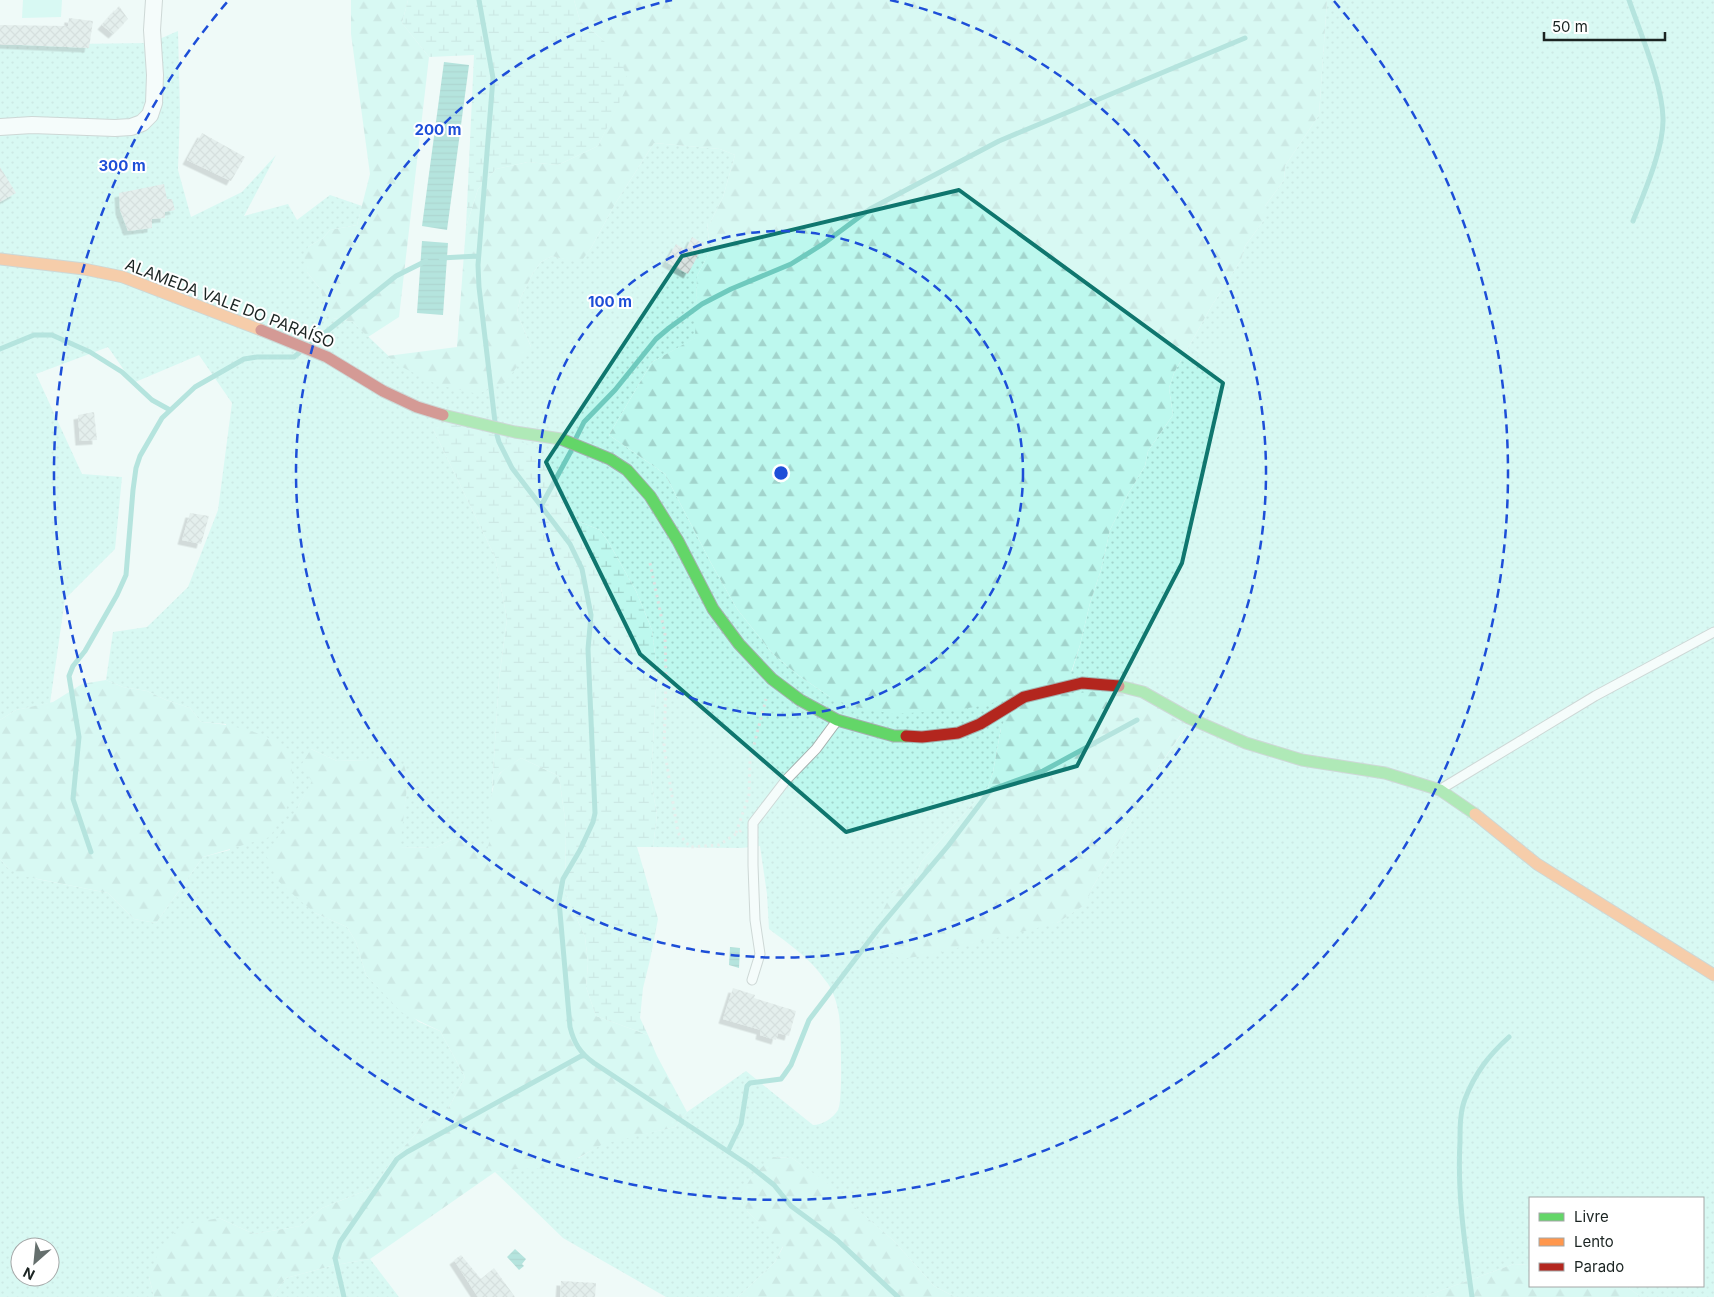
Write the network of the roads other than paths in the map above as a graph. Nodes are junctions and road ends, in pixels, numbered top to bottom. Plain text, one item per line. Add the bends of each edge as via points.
1 (154, 0) edge
2 (0, 126) edge
3 (0, 259) edge
4 (1714, 632) edge
5 (837, 720) junction
6 (1440, 790) junction
7 (1714, 975) edge
8 (752, 980) dead end

1 - 2 street via 154,103 150,115 142,123 115,128
3 - 5 street, ALAMEDA VALE DO PARAÍSO via 123,276 327,357 417,408 515,432 561,439 610,459 627,470 650,496 678,541 713,609 739,644 772,679 800,700
4 - 6 lane via 1595,696
5 - 6 street, ALAMEDA VALE DO PARAÍSO via 894,736 958,733 980,724 1024,697 1082,684 1116,686 1143,692 1189,718 1246,743 1302,760 1405,778
5 - 8 lane via 754,823 755,920 760,954
6 - 7 street, ALAMEDA VALE DO PARAÍSO via 1537,864

